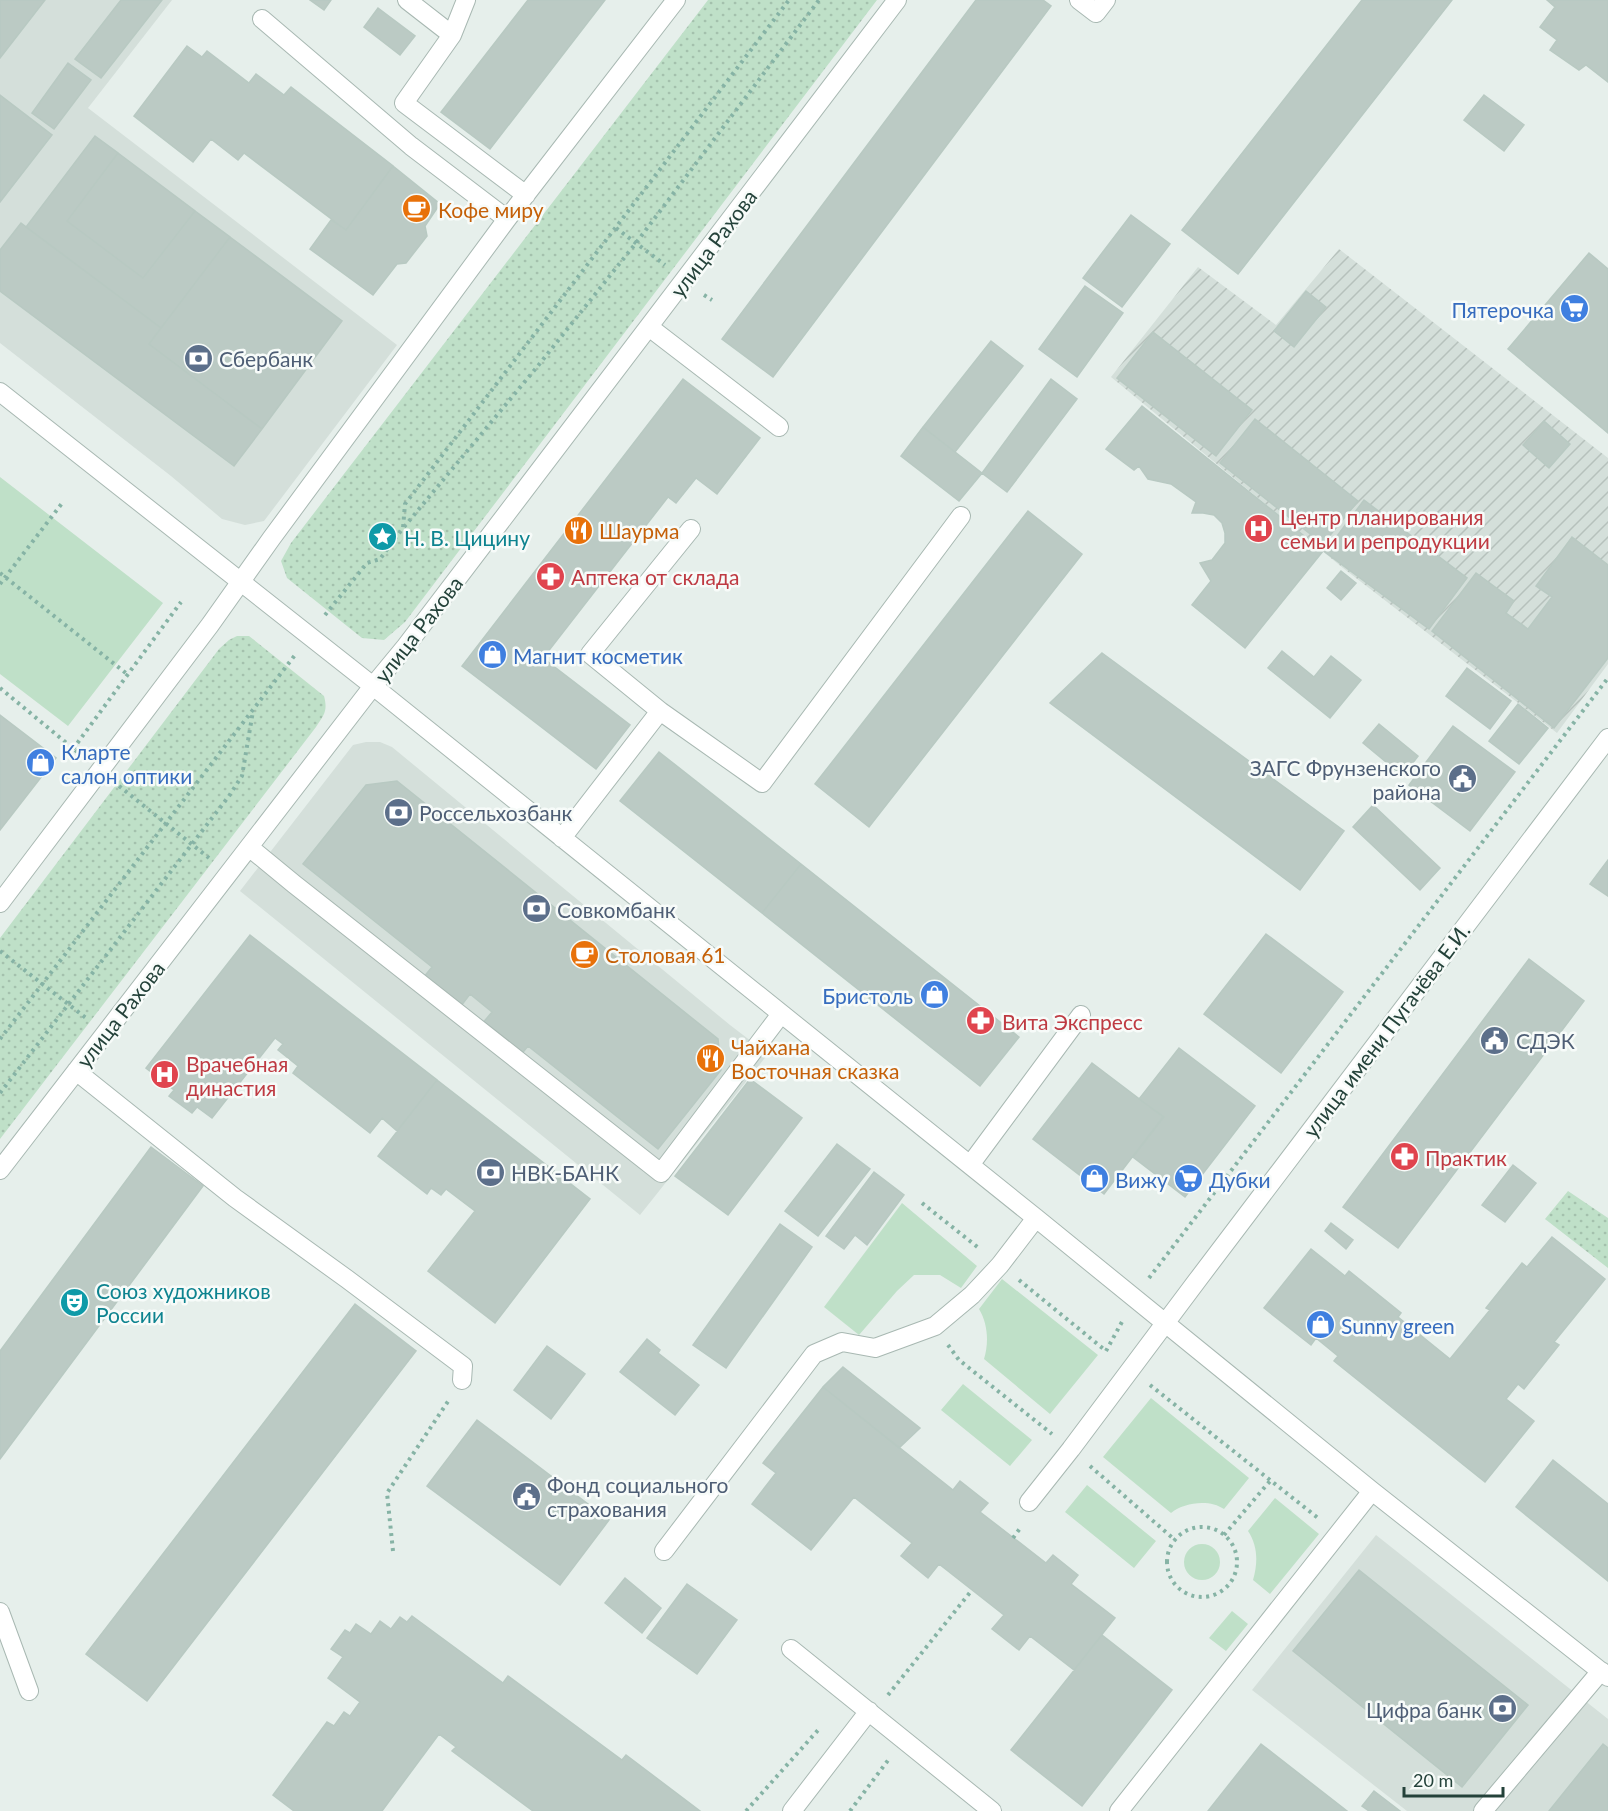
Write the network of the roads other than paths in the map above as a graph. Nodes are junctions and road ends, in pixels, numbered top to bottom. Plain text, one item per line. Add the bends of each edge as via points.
1 (407, 0) edge
2 (466, 0) edge
3 (676, 0) edge
4 (897, 0) edge
5 (1079, 0) edge
6 (1106, 0) edge
7 (262, 19) dead end
8 (452, 34) junction
9 (526, 195) junction
10 (507, 219) junction
11 (649, 327) junction
12 (0, 392) edge
13 (779, 427) dead end
14 (961, 516) dead end
15 (691, 529) dead end
16 (240, 583) junction
17 (373, 686) junction
18 (660, 711) junction
19 (1608, 738) edge
20 (562, 838) junction
21 (249, 847) junction
22 (0, 903) edge
23 (781, 1014) junction
24 (1081, 1015) dead end
25 (76, 1071) junction
26 (970, 1166) junction
27 (0, 1170) edge
28 (1036, 1218) junction
29 (1167, 1323) junction
30 (462, 1380) road end
31 (1371, 1491) junction
32 (1029, 1502) dead end
33 (664, 1551) dead end
34 (0, 1612) edge
35 (791, 1649) dead end
36 (1605, 1674) edge
37 (29, 1691) dead end
38 (870, 1711) junction
39 (792, 1811) edge
40 (992, 1811) edge
41 (1119, 1811) edge
42 (1483, 1811) edge

1 - 8 street
2 - 8 street
3 - 9 street
4 - 11 street, улица Рахова
5 - 6 street via 1096,13
7 - 10 street via 411,146
8 - 9 street via 404,103
9 - 10 street
10 - 16 street
11 - 13 street
11 - 17 street, улица Рахова
12 - 16 street
14 - 18 street via 762,783
15 - 18 street via 590,654
16 - 17 street
16 - 22 street
17 - 20 street
17 - 21 street, улица Рахова
18 - 20 street
19 - 29 street, улица имени Пугачёва Е.И.
20 - 23 street
21 - 23 street via 661,1173
21 - 25 street, улица Рахова
23 - 26 street
24 - 26 street
25 - 27 street, улица Рахова
25 - 30 street via 235,1198 463,1366
26 - 28 street
28 - 29 street
28 - 33 street via 972,1295 935,1326 876,1347 842,1342 814,1354
29 - 31 street
29 - 32 street, улица имени Пугачёва Е.И.
31 - 36 street
31 - 41 street
34 - 37 street
35 - 38 street
36 - 42 street
38 - 39 street
38 - 40 street

